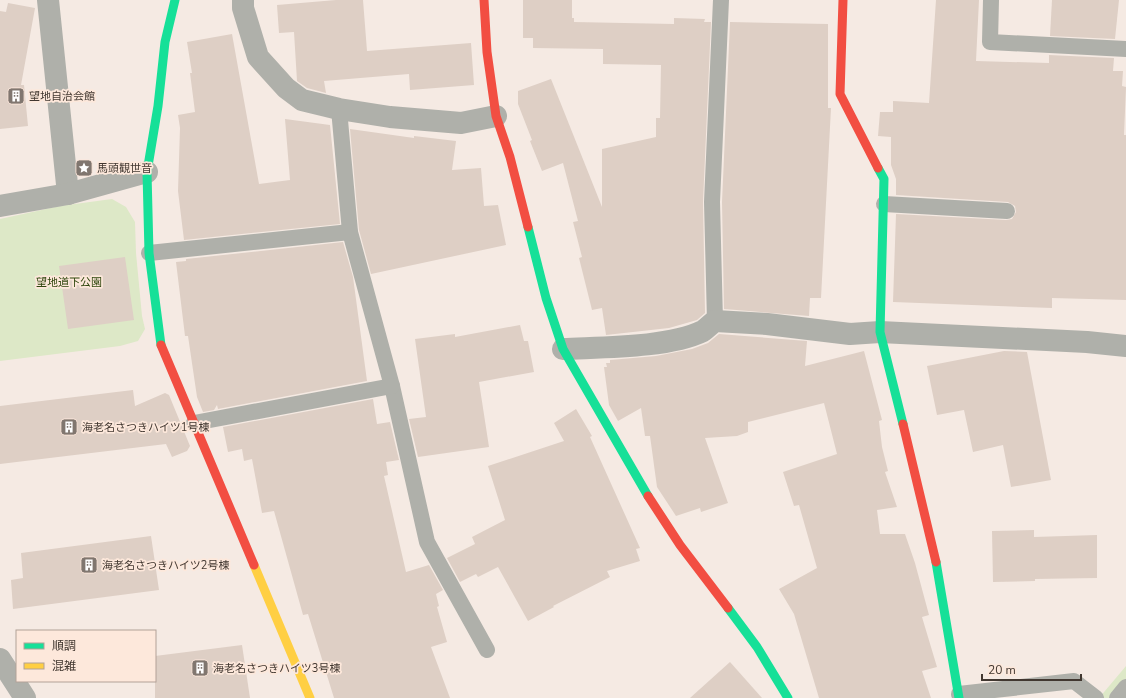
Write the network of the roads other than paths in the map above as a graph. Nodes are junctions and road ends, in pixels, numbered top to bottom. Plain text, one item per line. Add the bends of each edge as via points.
1 (48, 0) edge
2 (174, 0) edge
3 (243, 0) edge
4 (484, 0) edge
5 (721, 0) edge
6 (843, 0) edge
7 (991, 0) edge
8 (1126, 49) edge
9 (339, 110) junction
10 (496, 116) junction
11 (147, 172) junction
12 (68, 194) junction
13 (884, 204) junction
14 (0, 206) edge
15 (1007, 210) dead end
16 (350, 232) junction
17 (149, 253) junction
18 (715, 321) junction
19 (880, 332) junction
20 (1126, 346) edge
21 (563, 349) junction
22 (392, 386) junction
23 (194, 422) junction
24 (487, 650) dead end
25 (0, 659) edge
26 (1126, 687) edge
27 (959, 696) edge
28 (25, 698) edge
29 (310, 698) edge
30 (788, 698) edge
31 (1096, 698) edge
32 (1117, 698) edge

1 - 12 street
2 - 11 street via 165,42
3 - 9 street via 243,8 258,58 286,88 302,100
4 - 10 street via 487,52
5 - 18 lane via 712,202
6 - 13 street via 840,94 884,179
7 - 8 lane via 990,42
9 - 10 street via 460,123
9 - 16 lane
10 - 21 street via 510,156 546,298
11 - 12 street
11 - 17 street
12 - 14 street
13 - 15 lane
13 - 19 street
16 - 17 lane
16 - 22 lane
17 - 23 street via 159,340
18 - 19 street via 850,334
18 - 21 street via 703,330 676,339 632,346
19 - 20 street
19 - 27 street via 936,561
21 - 30 street via 642,487 680,545 757,647
22 - 23 lane
22 - 24 lane via 427,542
23 - 29 street
25 - 28 street
26 - 32 lane
27 - 31 lane via 1074,681

